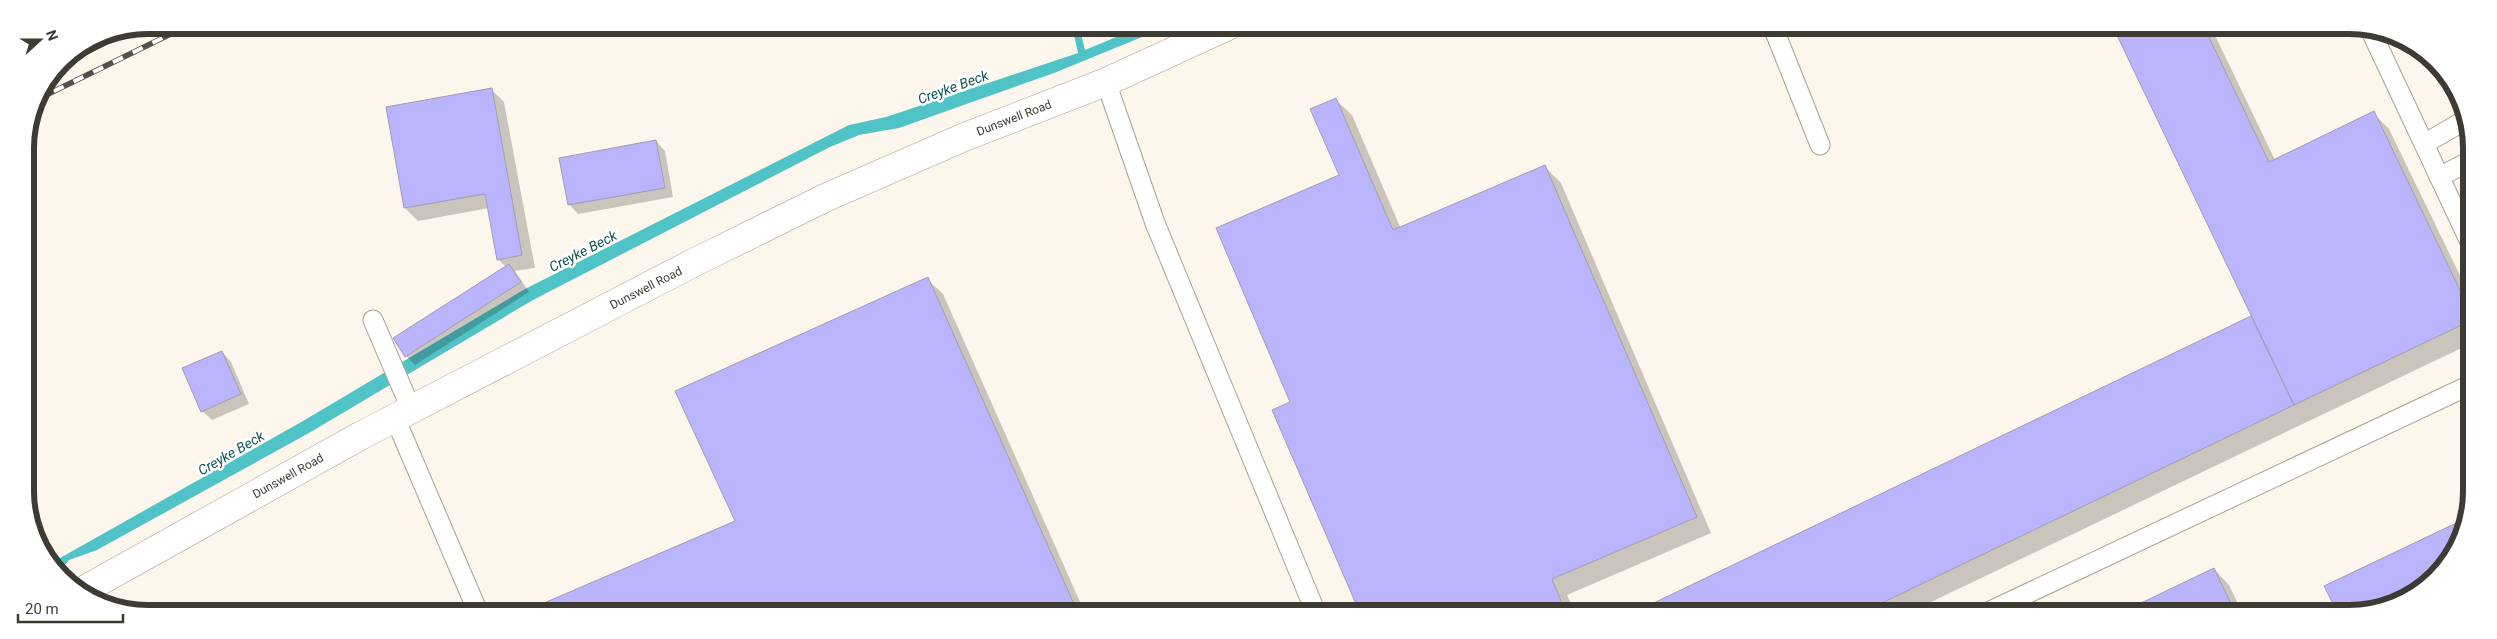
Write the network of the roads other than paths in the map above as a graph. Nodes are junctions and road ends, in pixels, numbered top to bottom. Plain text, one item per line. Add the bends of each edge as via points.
1 (1211, 34) edge
2 (1776, 34) edge
3 (2374, 37) edge
4 (1106, 82) junction
5 (2460, 123) edge
6 (2424, 144) junction
7 (1820, 145) dead end
8 (2463, 165) edge
9 (2440, 177) junction
10 (2463, 227) edge
11 (373, 320) dead end
12 (2463, 388) edge
13 (402, 404) junction
14 (88, 588) edge
15 (475, 605) edge
16 (1313, 605) edge
17 (2003, 605) edge

1 - 4 street, Dunswell Road
2 - 7 lane
3 - 6 lane
4 - 13 street, Dunswell Road via 967,136 828,197
4 - 16 lane via 1155,223
5 - 6 lane
6 - 9 lane
8 - 9 lane
9 - 10 lane
11 - 13 lane via 388,355
12 - 17 lane
13 - 14 street, Dunswell Road
13 - 15 lane

